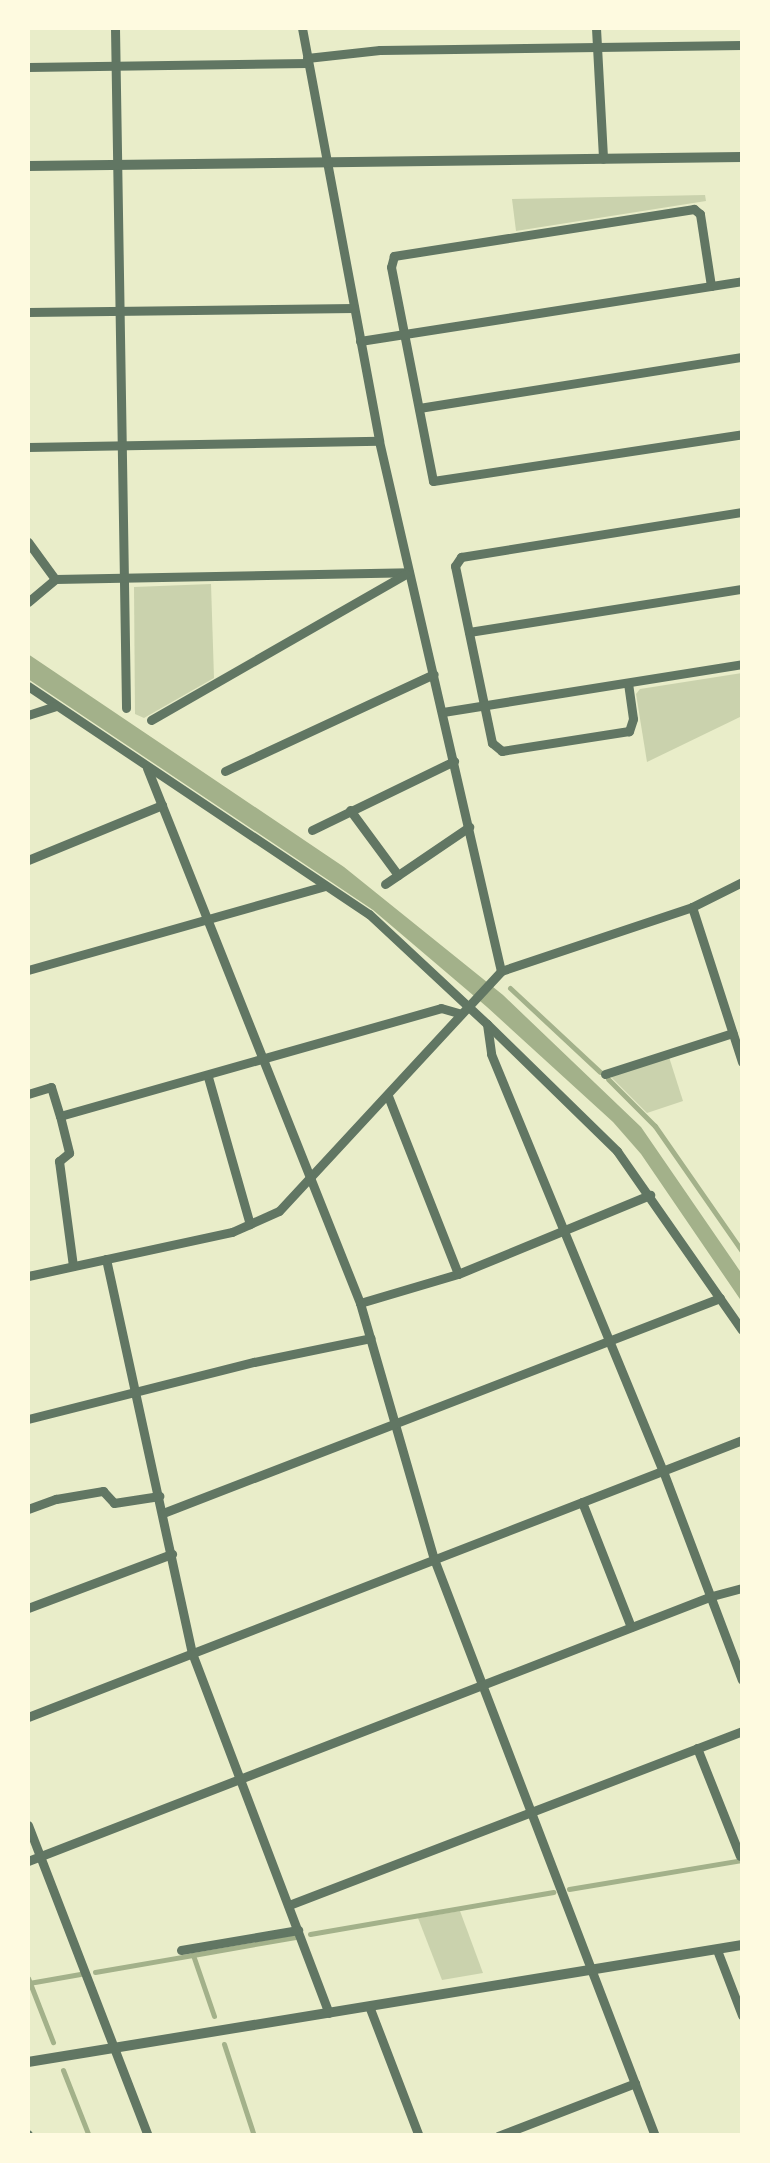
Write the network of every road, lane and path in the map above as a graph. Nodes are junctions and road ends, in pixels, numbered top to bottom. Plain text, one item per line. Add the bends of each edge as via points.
1 (115, 28) edge
2 (302, 28) edge
3 (596, 28) edge
4 (742, 44) edge
5 (597, 46) junction
6 (308, 60) junction
7 (116, 65) junction
8 (28, 67) edge
9 (742, 157) edge
10 (603, 158) junction
11 (327, 162) junction
12 (117, 164) junction
13 (28, 166) edge
14 (742, 281) edge
15 (711, 286) junction
16 (354, 308) junction
17 (119, 311) junction
18 (28, 312) edge
19 (404, 334) junction
20 (360, 342) junction
21 (742, 357) edge
22 (418, 408) junction
23 (742, 434) edge
24 (379, 441) junction
25 (122, 445) junction
26 (28, 447) edge
27 (742, 512) edge
28 (28, 542) edge
29 (408, 572) junction
30 (124, 578) junction
31 (55, 579) junction
32 (742, 589) edge
33 (28, 602) edge
34 (469, 632) junction
35 (742, 664) edge
36 (434, 674) junction
37 (628, 683) junction
38 (28, 686) edge
39 (54, 706) junction
40 (484, 706) junction
41 (126, 708) dead end
42 (442, 712) junction
43 (28, 714) edge
44 (150, 720) dead end
45 (454, 761) junction
46 (147, 768) junction
47 (225, 771) dead end
48 (162, 805) junction
49 (350, 810) junction
50 (469, 827) junction
51 (312, 830) dead end
52 (28, 860) edge
53 (398, 875) junction
54 (742, 882) edge
55 (385, 884) dead end
56 (325, 886) junction
57 (692, 907) junction
58 (208, 920) junction
59 (28, 970) edge
60 (501, 971) junction
61 (471, 1001) junction
62 (458, 1013) junction
63 (487, 1024) junction
64 (733, 1033) junction
65 (264, 1062) junction
66 (742, 1062) edge
67 (606, 1074) dead end
68 (208, 1076) junction
69 (28, 1094) edge
70 (388, 1096) junction
71 (60, 1116) junction
72 (312, 1180) junction
73 (650, 1195) junction
74 (250, 1224) junction
75 (564, 1231) junction
76 (106, 1259) junction
77 (73, 1266) junction
78 (458, 1274) junction
79 (28, 1276) edge
80 (720, 1298) junction
81 (360, 1303) junction
82 (742, 1330) edge
83 (371, 1338) junction
84 (609, 1340) junction
85 (136, 1394) junction
86 (28, 1419) edge
87 (396, 1424) junction
88 (742, 1440) edge
89 (663, 1471) junction
90 (159, 1496) junction
91 (582, 1502) junction
92 (28, 1510) edge
93 (163, 1513) junction
94 (172, 1554) junction
95 (434, 1559) junction
96 (742, 1588) edge
97 (712, 1596) junction
98 (28, 1608) edge
99 (631, 1627) junction
100 (192, 1653) junction
101 (742, 1680) edge
102 (482, 1685) junction
103 (28, 1717) edge
104 (742, 1731) edge
105 (697, 1748) junction
106 (240, 1778) junction
107 (532, 1812) junction
108 (28, 1824) edge
109 (40, 1856) junction
110 (740, 1856) dead end
111 (28, 1861) edge
112 (289, 1906) junction
113 (298, 1930) junction
114 (742, 1945) edge
115 (181, 1950) dead end
116 (717, 1950) junction
117 (591, 1970) junction
118 (369, 2006) junction
119 (330, 2012) junction
120 (742, 2015) edge
121 (113, 2048) junction
122 (28, 2062) edge
123 (635, 2083) junction
124 (148, 2136) edge
125 (418, 2136) edge
126 (498, 2136) edge
127 (655, 2136) edge

1 - 7 street
2 - 6 street
3 - 5 street
4 - 5 street
5 - 6 street via 380,50
5 - 10 street
6 - 7 street
6 - 11 street
7 - 8 street
7 - 12 street
9 - 10 street
10 - 11 street
11 - 12 street
11 - 16 street
12 - 13 street
12 - 17 street
14 - 15 street
15 - 19 street
15 - 19 street via 694,210 394,256 390,267
16 - 17 street
16 - 20 street
17 - 18 street
17 - 25 street
19 - 20 street
19 - 22 street
20 - 24 street
21 - 22 street
22 - 23 street via 433,481 443,482
24 - 25 street
24 - 29 street
25 - 26 street
25 - 30 street
27 - 34 street via 460,557 455,566
28 - 31 street
29 - 30 street
29 - 36 street
29 - 44 street
30 - 31 street
30 - 41 street
31 - 33 street
32 - 34 street
34 - 40 street
35 - 37 street
36 - 42 street
36 - 47 street
37 - 40 street
37 - 40 street via 629,732 502,751 492,743
38 - 39 street
39 - 43 street
39 - 46 street
40 - 42 street
42 - 45 street
45 - 49 street
45 - 50 street
46 - 48 street
46 - 56 street
48 - 52 street
48 - 58 street
49 - 51 street
49 - 53 street
50 - 53 street
50 - 60 street
53 - 55 street
54 - 57 street
56 - 58 street
56 - 61 street via 369,914
57 - 60 street
57 - 64 street
58 - 59 street
58 - 65 street
60 - 61 street
61 - 62 street
61 - 63 street
62 - 65 street via 441,1008
62 - 70 street
63 - 73 street via 617,1151
63 - 75 street via 492,1054
64 - 66 street
64 - 67 street
65 - 68 street
65 - 72 street
68 - 71 street
68 - 74 street
69 - 71 street via 51,1087
70 - 72 street
70 - 78 street
71 - 77 street
72 - 74 street via 279,1210
72 - 81 street
73 - 75 street
73 - 80 street
74 - 76 street
75 - 78 street
75 - 84 street
76 - 77 street
76 - 85 street
77 - 79 street
78 - 81 street
80 - 82 street
80 - 84 street
81 - 83 street
83 - 85 street
83 - 87 street
84 - 87 street
84 - 89 street
85 - 86 street
85 - 90 street
87 - 93 street
87 - 95 street
88 - 89 street
89 - 91 street
89 - 97 street
90 - 92 street via 114,1503 103,1492
90 - 93 street
91 - 95 street
91 - 99 street
93 - 94 street
94 - 98 street
94 - 100 street
95 - 100 street
95 - 102 street
96 - 97 street
97 - 99 street
97 - 101 street
99 - 102 street
100 - 103 street
100 - 106 street
102 - 106 street
102 - 107 street
104 - 105 street
105 - 107 street
105 - 110 street
106 - 109 street
106 - 112 street
107 - 112 street
107 - 117 street
108 - 109 street
109 - 111 street
109 - 121 street
112 - 113 street
113 - 115 street
113 - 119 street
114 - 116 street
116 - 117 street
116 - 120 street
117 - 118 street
117 - 123 street
118 - 119 street
118 - 125 street
119 - 121 street
121 - 122 street
121 - 124 street
123 - 126 street
123 - 127 street

